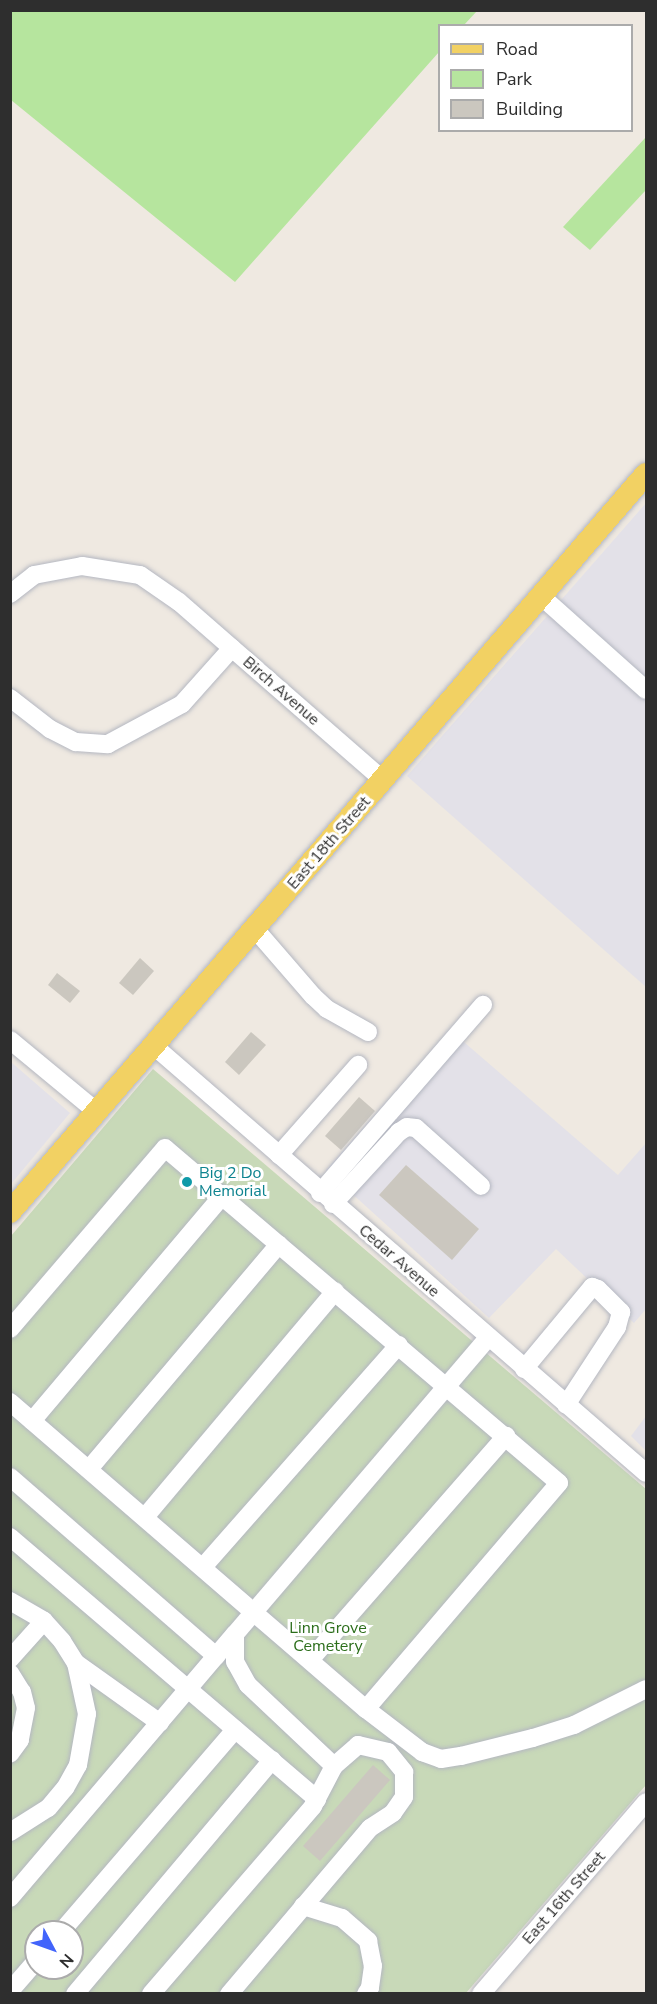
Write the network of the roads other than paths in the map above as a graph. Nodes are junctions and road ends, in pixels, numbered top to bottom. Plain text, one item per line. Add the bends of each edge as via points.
1 (644, 483) edge
2 (10, 594) edge
3 (542, 596) junction
4 (232, 648) junction
5 (646, 690) edge
6 (10, 698) edge
7 (383, 780) junction
8 (255, 929) junction
9 (483, 1005) dead end
10 (368, 1032) dead end
11 (10, 1040) edge
12 (154, 1046) junction
13 (358, 1065) dead end
14 (97, 1112) junction
15 (279, 1155) junction
16 (481, 1186) dead end
17 (223, 1195) junction
18 (327, 1198) junction
19 (10, 1212) edge
20 (279, 1244) junction
21 (335, 1291) junction
22 (10, 1329) edge
23 (488, 1338) junction
24 (399, 1345) junction
25 (524, 1369) junction
26 (447, 1386) junction
27 (10, 1402) edge
28 (566, 1405) junction
29 (32, 1421) junction
30 (506, 1436) junction
31 (89, 1469) junction
32 (646, 1473) edge
33 (10, 1477) edge
34 (145, 1517) junction
35 (10, 1537) edge
36 (203, 1567) junction
37 (10, 1601) edge
38 (255, 1611) junction
39 (44, 1621) junction
40 (235, 1634) junction
41 (216, 1656) junction
42 (10, 1659) edge
43 (310, 1660) junction
44 (76, 1663) junction
45 (10, 1673) edge
46 (188, 1689) junction
47 (646, 1689) edge
48 (366, 1709) junction
49 (160, 1723) junction
50 (235, 1730) junction
51 (401, 1737) junction
52 (388, 1752) junction
53 (10, 1754) edge
54 (272, 1760) junction
55 (334, 1766) junction
56 (317, 1799) junction
57 (646, 1802) edge
58 (10, 1832) edge
59 (10, 1898) edge
60 (303, 1906) junction
61 (71, 1920) edge
62 (24, 1975) edge
63 (10, 1991) edge
64 (75, 1994) edge
65 (151, 1994) edge
66 (229, 1994) edge
67 (366, 1994) edge
68 (482, 1994) edge

1 - 3 main road, East 18th Street
2 - 4 street, Birch Avenue via 34,575 82,566 140,575 179,602
3 - 5 street
3 - 7 main road, East 18th Street
4 - 6 street via 182,704 108,744 76,742 50,729
4 - 7 street, Birch Avenue
7 - 8 main road, East 18th Street
8 - 10 street via 327,1009
8 - 12 main road, East 18th Street
9 - 18 street
11 - 14 street
12 - 14 main road, East 18th Street
12 - 15 street, Cedar Avenue
13 - 15 street
14 - 19 main road, East 18th Street
15 - 18 street, Cedar Avenue
16 - 18 street via 416,1128 407,1127
17 - 20 street
17 - 22 street via 165,1148
17 - 29 street
18 - 23 street, Cedar Avenue
20 - 21 street
20 - 31 street
21 - 24 street
21 - 34 street
23 - 25 street, Cedar Avenue
23 - 26 street
24 - 26 street
24 - 36 street
25 - 28 street, Cedar Avenue
25 - 28 street via 592,1287 598,1288 621,1312 619,1320
26 - 30 street
26 - 38 street
27 - 29 street
28 - 32 street, Cedar Avenue
29 - 31 street
30 - 43 street
30 - 48 street via 559,1483
31 - 34 street
33 - 41 street
34 - 36 street
35 - 46 street
36 - 38 street
37 - 39 street
38 - 40 street
38 - 43 street
39 - 42 street
39 - 44 street
40 - 41 street
40 - 55 street via 235,1662 248,1685
41 - 46 street
43 - 48 street
44 - 49 street
44 - 58 street via 87,1714 78,1765 48,1808
45 - 53 street via 22,1692 26,1708 20,1740
46 - 49 street
46 - 50 street
47 - 51 street via 574,1725 461,1756 441,1759
48 - 51 street
49 - 59 street
50 - 54 street
50 - 61 street
51 - 52 street
52 - 55 street via 358,1745
52 - 60 street via 404,1772 404,1797 393,1813 370,1828
54 - 56 street
54 - 64 street
55 - 56 street
56 - 65 street
57 - 68 street, East 16th Street
60 - 66 street
60 - 67 street via 342,1918 368,1941 373,1966
62 - 63 street

